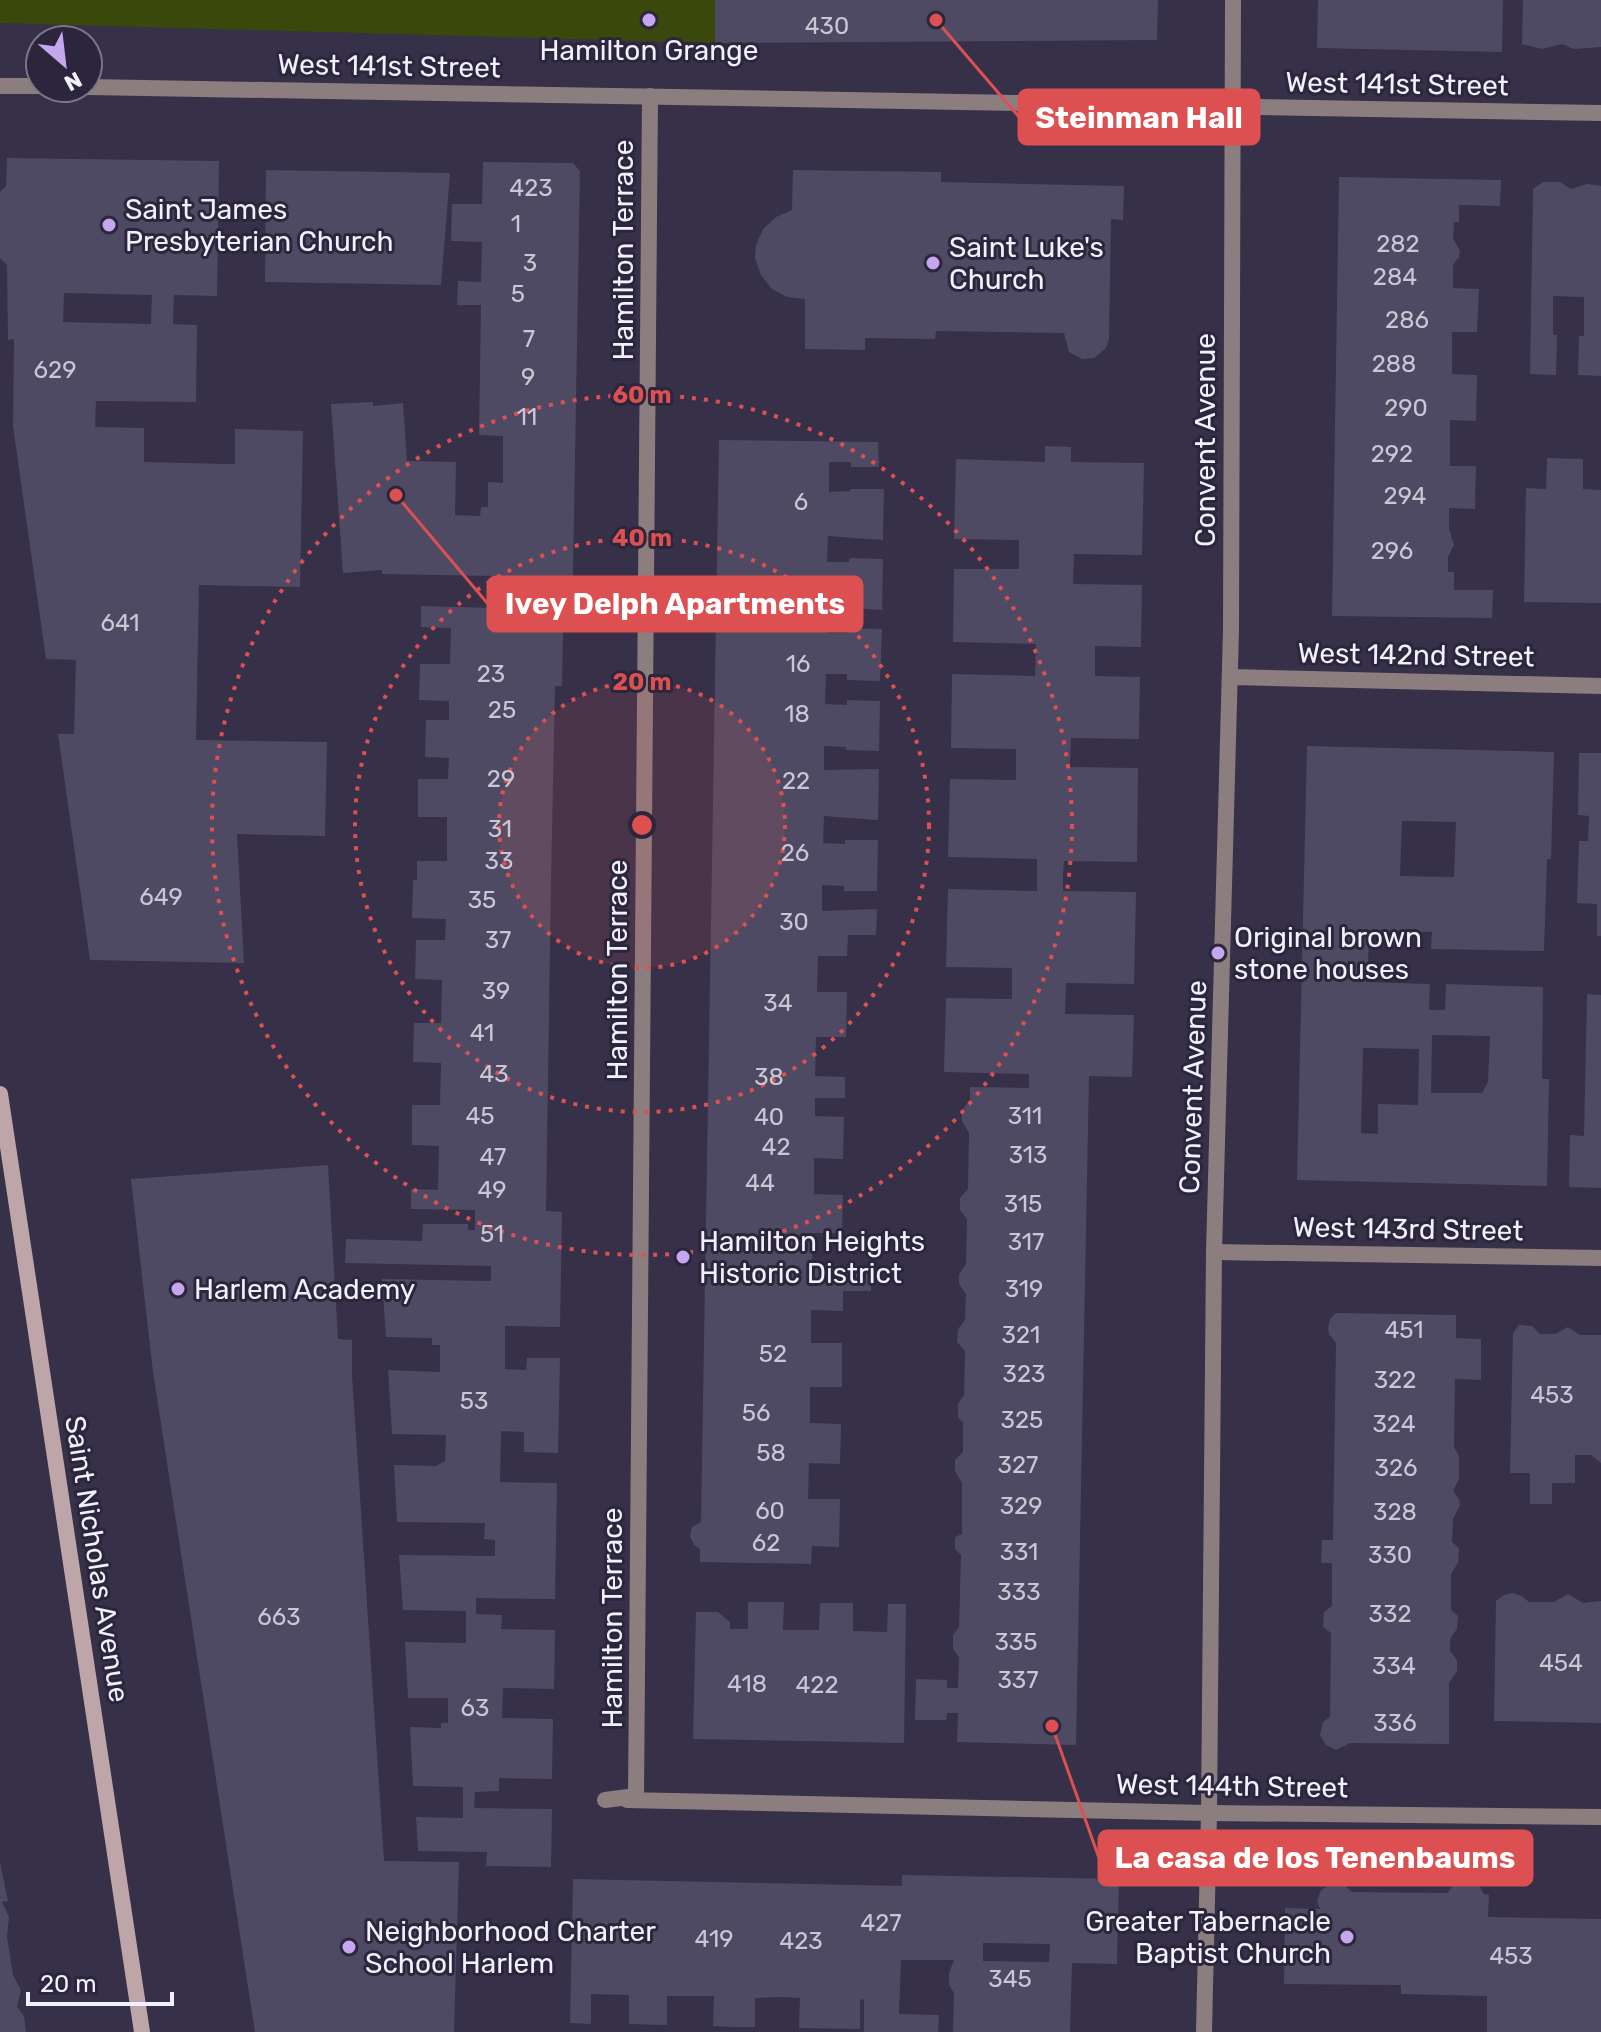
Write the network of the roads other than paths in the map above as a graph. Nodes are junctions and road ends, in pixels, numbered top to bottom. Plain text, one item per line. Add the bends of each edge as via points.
1 (1233, 0) edge
2 (0, 86) edge
3 (24, 86) edge
4 (104, 87) edge
5 (650, 96) junction
6 (1231, 108) junction
7 (1601, 113) edge
8 (1231, 677) junction
9 (1601, 686) edge
10 (0, 1094) edge
11 (1214, 1252) junction
12 (1601, 1258) edge
13 (636, 1796) joint
14 (1209, 1813) junction
15 (1601, 1817) edge
16 (142, 2032) edge
17 (1204, 2032) edge

1 - 6 street, Convent Avenue
2 - 3 street
4 - 5 street, West 141st Street
5 - 6 street, West 141st Street
5 - 13 street, Hamilton Terrace
6 - 7 street, West 141st Street
6 - 8 street, Convent Avenue
8 - 9 street, West 142nd Street
8 - 11 street, Convent Avenue
10 - 16 main road, Saint Nicholas Avenue
11 - 12 street, West 143rd Street
11 - 14 street, Convent Avenue
13 - 14 street, West 144th Street via 605,1800
14 - 15 street, West 144th Street
14 - 17 street, Convent Avenue

